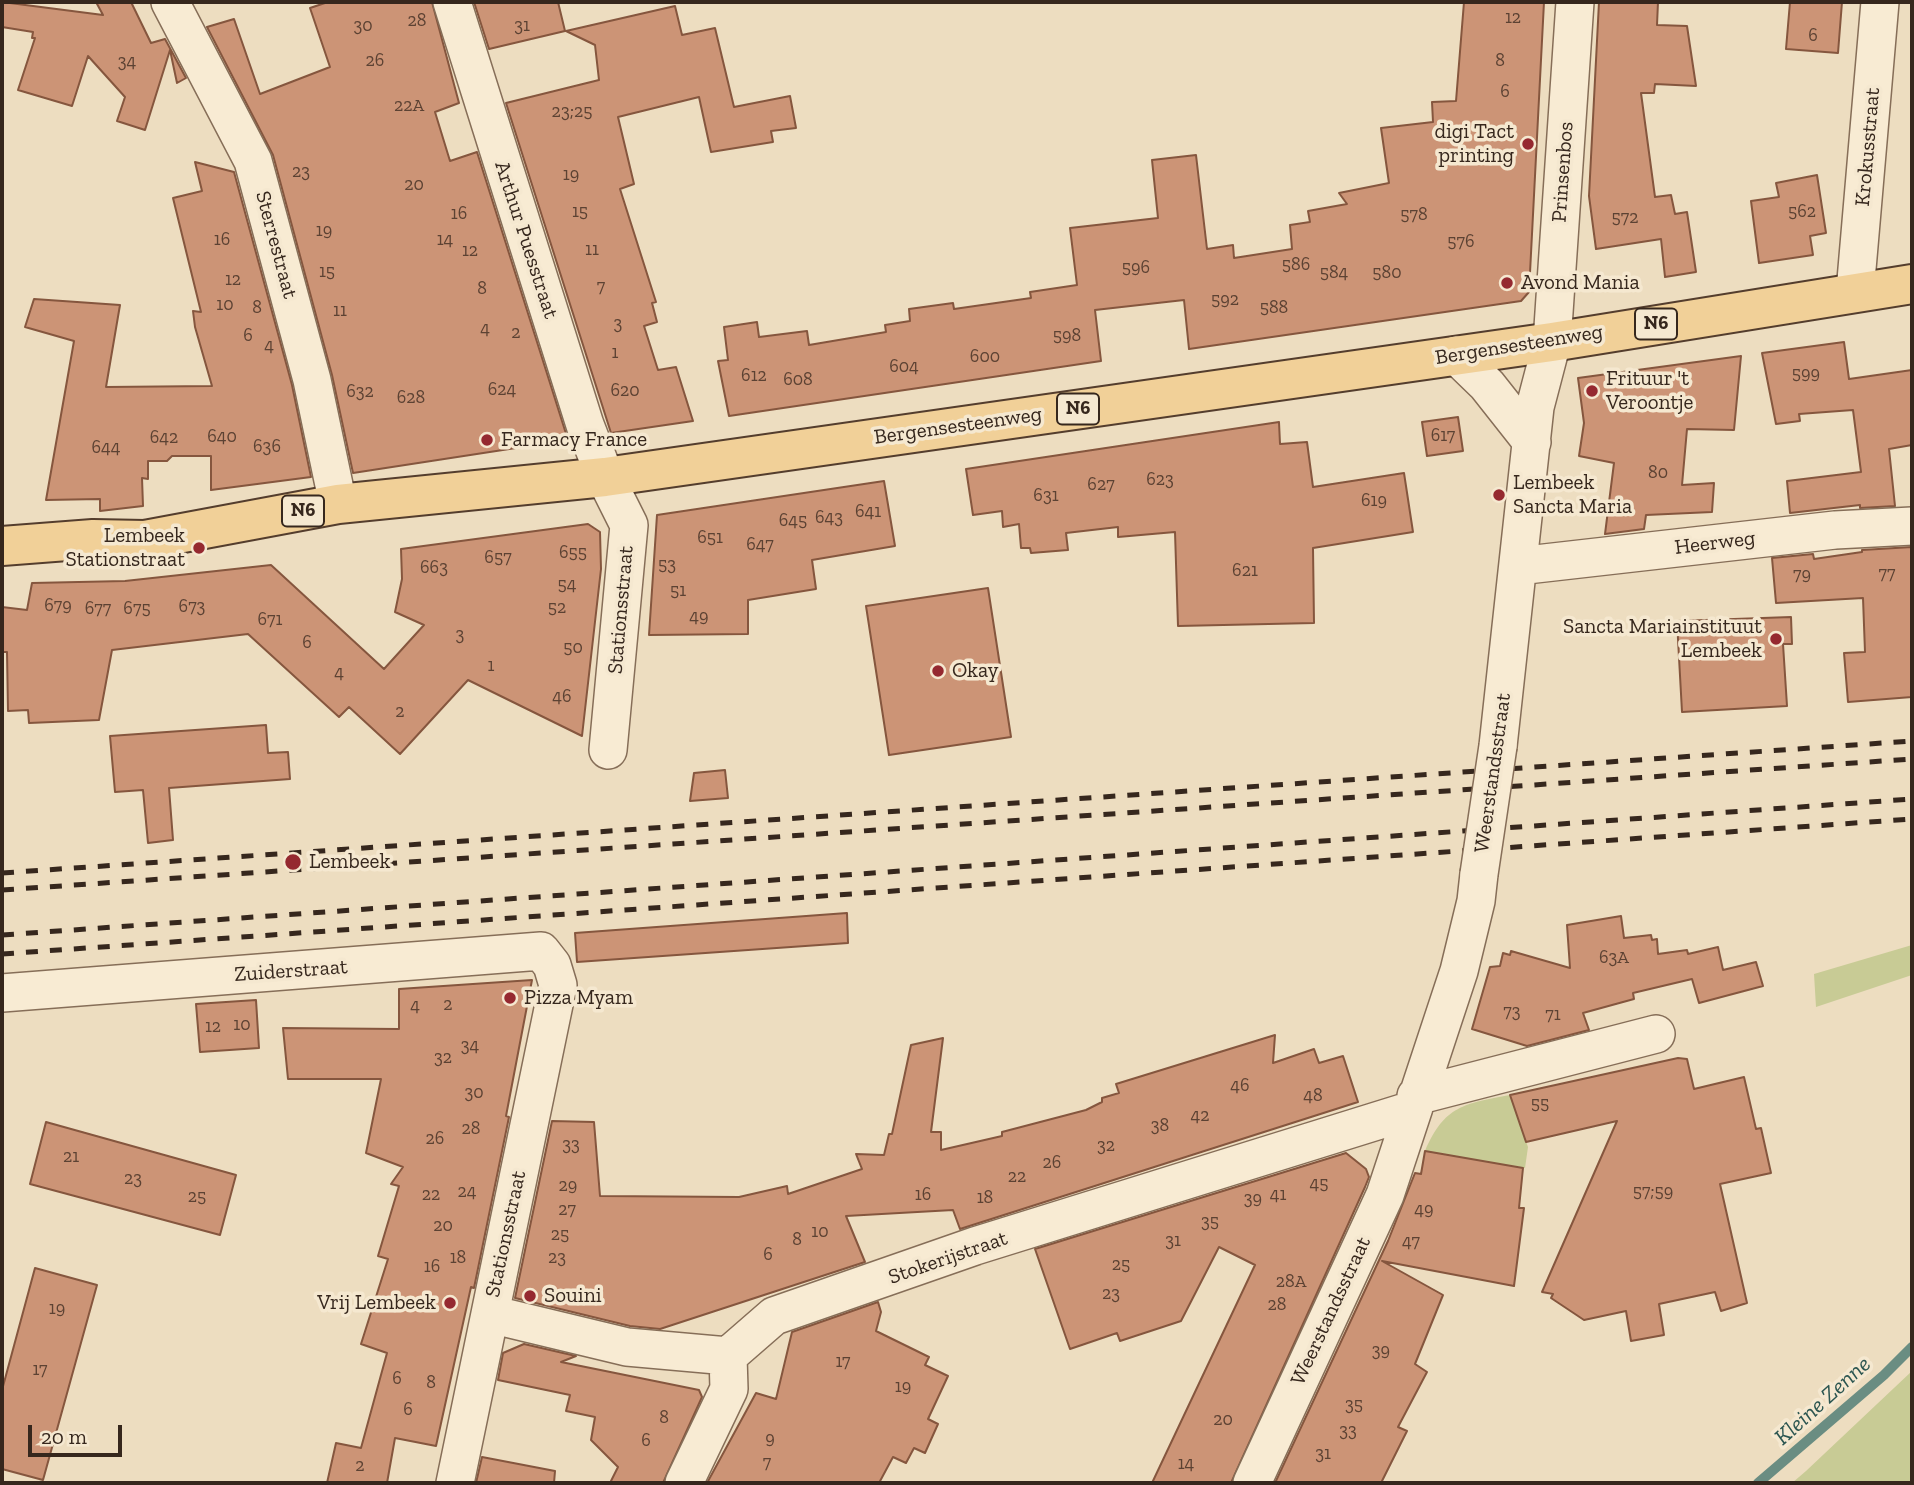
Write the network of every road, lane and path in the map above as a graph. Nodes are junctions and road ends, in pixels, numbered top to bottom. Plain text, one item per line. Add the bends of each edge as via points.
1 (170, 2) edge
2 (453, 2) edge
3 (1575, 2) edge
4 (1880, 2) edge
5 (1912, 284) edge
6 (1855, 292) junction
7 (1552, 342) junction
8 (1457, 355) junction
9 (1532, 442) junction
10 (604, 477) junction
11 (338, 504) junction
12 (1912, 526) edge
13 (2, 546) edge
14 (1518, 566) junction
15 (608, 750) dead end
16 (558, 985) joint
17 (2, 993) edge
18 (1656, 1034) dead end
19 (1414, 1103) junction
20 (490, 1314) junction
21 (728, 1356) junction
22 (455, 1483) edge
23 (684, 1483) edge
24 (1252, 1483) edge

1 - 11 street, Sterrestraat via 253,161 312,380
2 - 10 street, Arthur Puesstraat
3 - 7 street, Prinsenbos
4 - 6 street, Krokusstraat
5 - 6 main road, Bergensesteenweg / N6
6 - 7 main road, Bergensesteenweg / N6
7 - 8 main road, Bergensesteenweg / N6
7 - 9 street, Weerstandsstraat via 1535,407
8 - 9 street
8 - 10 main road, Bergensesteenweg / N6
9 - 14 street, Weerstandsstraat
10 - 11 main road, Bergensesteenweg / N6
10 - 15 street, Stationsstraat via 629,525
11 - 13 main road, Bergensesteenweg / N6 via 145,540
12 - 14 street, Heerweg via 1835,530
14 - 19 street, Weerstandsstraat, bridge via 1476,901 1459,971
16 - 17 street, Zuiderstraat via 552,965 541,951
16 - 20 street, Stationsstraat
18 - 19 street
19 - 21 street, Stokerijstraat via 774,1316
19 - 24 street, Weerstandsstraat via 1384,1195
20 - 21 street via 627,1347
20 - 22 street, Stationsstraat
21 - 23 street via 729,1389

